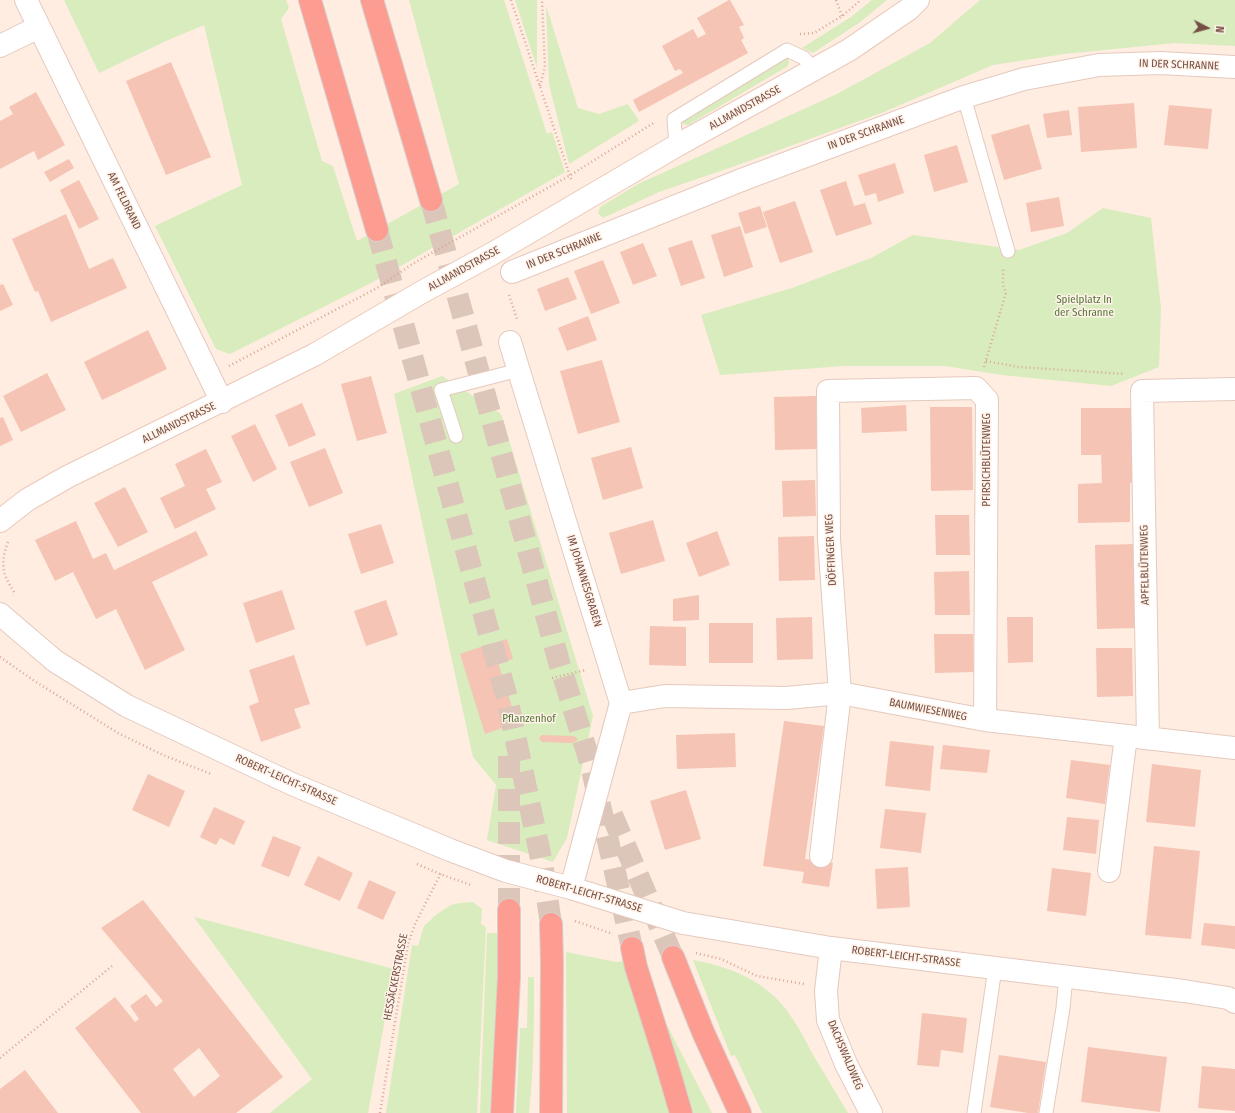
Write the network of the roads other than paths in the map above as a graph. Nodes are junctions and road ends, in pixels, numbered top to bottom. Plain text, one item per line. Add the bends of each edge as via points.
1 (26, 0) edge
2 (310, 0) edge
3 (372, 0) edge
4 (918, 0) edge
5 (39, 27) junction
6 (0, 46) edge
7 (1235, 67) edge
8 (814, 70) junction
9 (964, 97) junction
10 (676, 146) junction
11 (430, 200) tunnel mouth
12 (377, 230) tunnel mouth
13 (1008, 251) road end
14 (509, 281) road end
15 (510, 342) road end
16 (519, 370) junction
17 (976, 388) joint
18 (1235, 389) edge
19 (222, 402) junction
20 (456, 436) dead end
21 (4, 530) edge
22 (0, 614) edge
23 (840, 693) junction
24 (621, 702) junction
25 (985, 720) junction
26 (1126, 736) junction
27 (1148, 738) junction
28 (1235, 748) edge
29 (821, 856) dead end
30 (1109, 871) dead end
31 (571, 888) junction
32 (509, 910) tunnel mouth
33 (551, 924) tunnel mouth
34 (632, 948) tunnel mouth
35 (831, 948) junction
36 (673, 957) tunnel mouth
37 (995, 968) junction
38 (1066, 976) junction
39 (1235, 1002) edge
40 (502, 1113) edge
41 (551, 1113) edge
42 (681, 1113) edge
43 (740, 1113) edge
44 (871, 1113) edge
45 (974, 1113) edge
46 (1046, 1113) edge

1 - 5 street, AM FELDRAND
2 - 12 highway
3 - 11 highway
4 - 8 street, ALLMANDSTRASSE via 849,50
5 - 6 street
5 - 19 street, AM FELDRAND
7 - 9 street, IN DER SCHRANNE via 1160,63 1099,65 1024,78
8 - 10 street, ALLMANDSTRASSE
8 - 10 lane via 804,58 787,50 674,119
9 - 13 lane
9 - 14 street, IN DER SCHRANNE via 744,178
10 - 19 street, ALLMANDSTRASSE via 314,355
15 - 16 street, IM JOHANNESGRABEN
16 - 20 lane via 441,390
16 - 24 street, IM JOHANNESGRABEN
17 - 23 street, DÖFFINGER WEG via 828,391 829,539
17 - 25 street, PFIRSICHBLÜTENWEG via 987,400
18 - 27 street, APFELBLÜTENWEG via 1142,391
19 - 21 street, ALLMANDSTRASSE via 67,477 27,500
22 - 31 street, ROBERT-LEICHT-STRASSE via 55,661 127,706 292,784 450,850 506,871
23 - 24 street, BAUMWIESENWEG via 787,698 665,696
23 - 25 street, BAUMWIESENWEG
23 - 29 street, DÖFFINGER WEG
24 - 31 street
25 - 26 street, BAUMWIESENWEG
26 - 27 street, BAUMWIESENWEG
26 - 30 street
27 - 28 street, BAUMWIESENWEG
31 - 35 street, ROBERT-LEICHT-STRASSE via 683,923
32 - 40 highway via 509,977
33 - 41 highway
34 - 42 highway
35 - 37 street, ROBERT-LEICHT-STRASSE
35 - 44 street, DACHSWALDWEG via 826,991 828,1020 846,1064
36 - 43 highway
37 - 38 street, ROBERT-LEICHT-STRASSE
37 - 45 lane
38 - 39 street, ROBERT-LEICHT-STRASSE via 1184,991 1228,998
38 - 46 lane via 1064,1008

